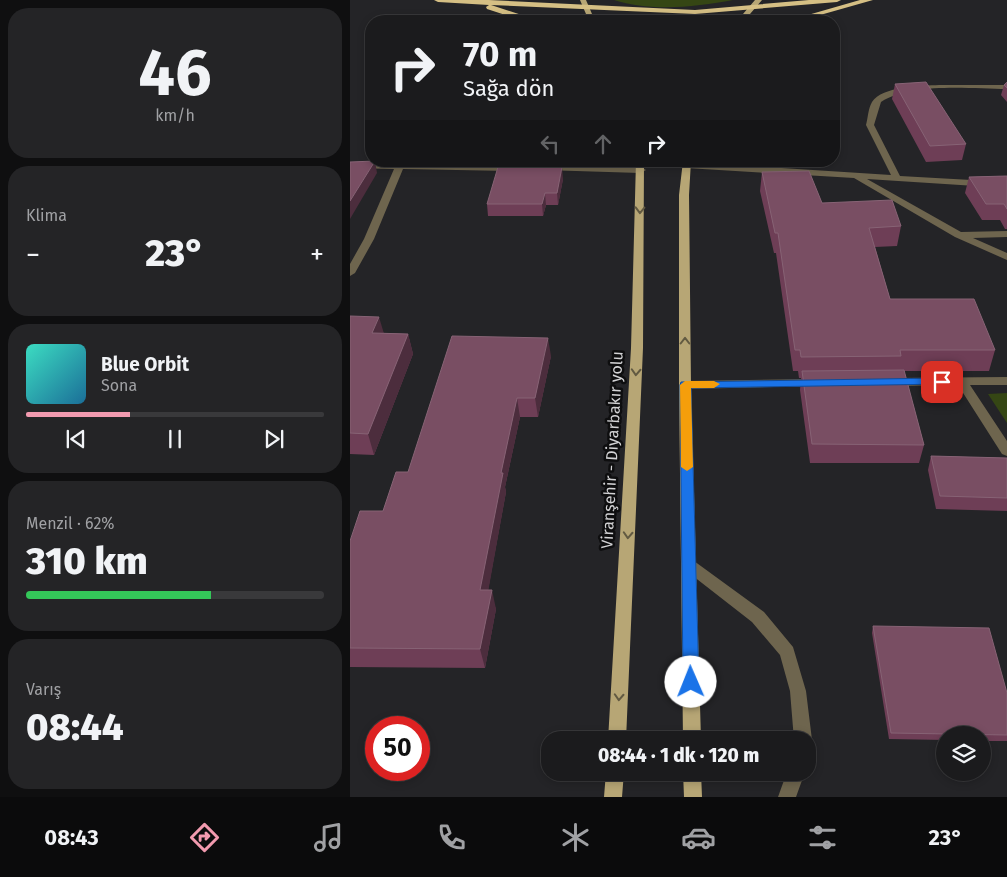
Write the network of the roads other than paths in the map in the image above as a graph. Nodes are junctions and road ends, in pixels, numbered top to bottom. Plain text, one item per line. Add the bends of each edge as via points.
1 (438, 0) edge
2 (759, 0) edge
3 (837, 0) edge
4 (869, 0) edge
5 (472, 1) junction
6 (584, 3) edge
7 (751, 8) junction
8 (513, 15) edge
9 (589, 15) edge
10 (745, 15) edge
11 (813, 15) edge
12 (1007, 87) edge
13 (350, 165) edge
14 (365, 165) edge
15 (399, 167) edge
16 (487, 167) edge
17 (585, 167) edge
18 (640, 167) edge
19 (687, 167) edge
20 (738, 167) edge
21 (853, 176) junction
22 (897, 178) junction
23 (1007, 185) edge
24 (1007, 234) edge
25 (959, 235) junction
26 (1007, 257) edge
27 (350, 274) edge
28 (1007, 381) edge
29 (883, 382) edge
30 (962, 382) junction
31 (834, 383) edge
32 (685, 385) junction
33 (1007, 451) edge
34 (689, 565) junction
35 (617, 731) edge
36 (692, 731) edge
37 (802, 731) edge
38 (615, 781) edge
39 (692, 781) edge
40 (793, 781) edge
41 (614, 797) edge
42 (693, 797) edge
43 (787, 797) edge

1 - 5 highway
2 - 7 main road
3 - 7 highway
4 - 11 highway
5 - 6 highway
5 - 8 highway
6 - 7 highway via 695,12
6 - 9 main road
7 - 10 main road
12 - 22 street via 922,88 886,93 876,101 870,125
13 - 14 street
15 - 27 street via 369,239
16 - 17 street
18 -> 35 main road, Viranşehir - Diyarbakır yolu via 636,358
32 -> 19 main road
20 - 21 street
21 - 22 street
21 - 25 street
22 - 23 street
24 - 25 street
25 - 26 street
28 - 30 street
29 - 30 street
30 - 33 street
31 - 32 street
32 - 34 main road
34 - 36 main road
34 - 37 street via 758,617 787,652 798,691
38 - 41 main road
39 - 42 main road
40 - 43 street

